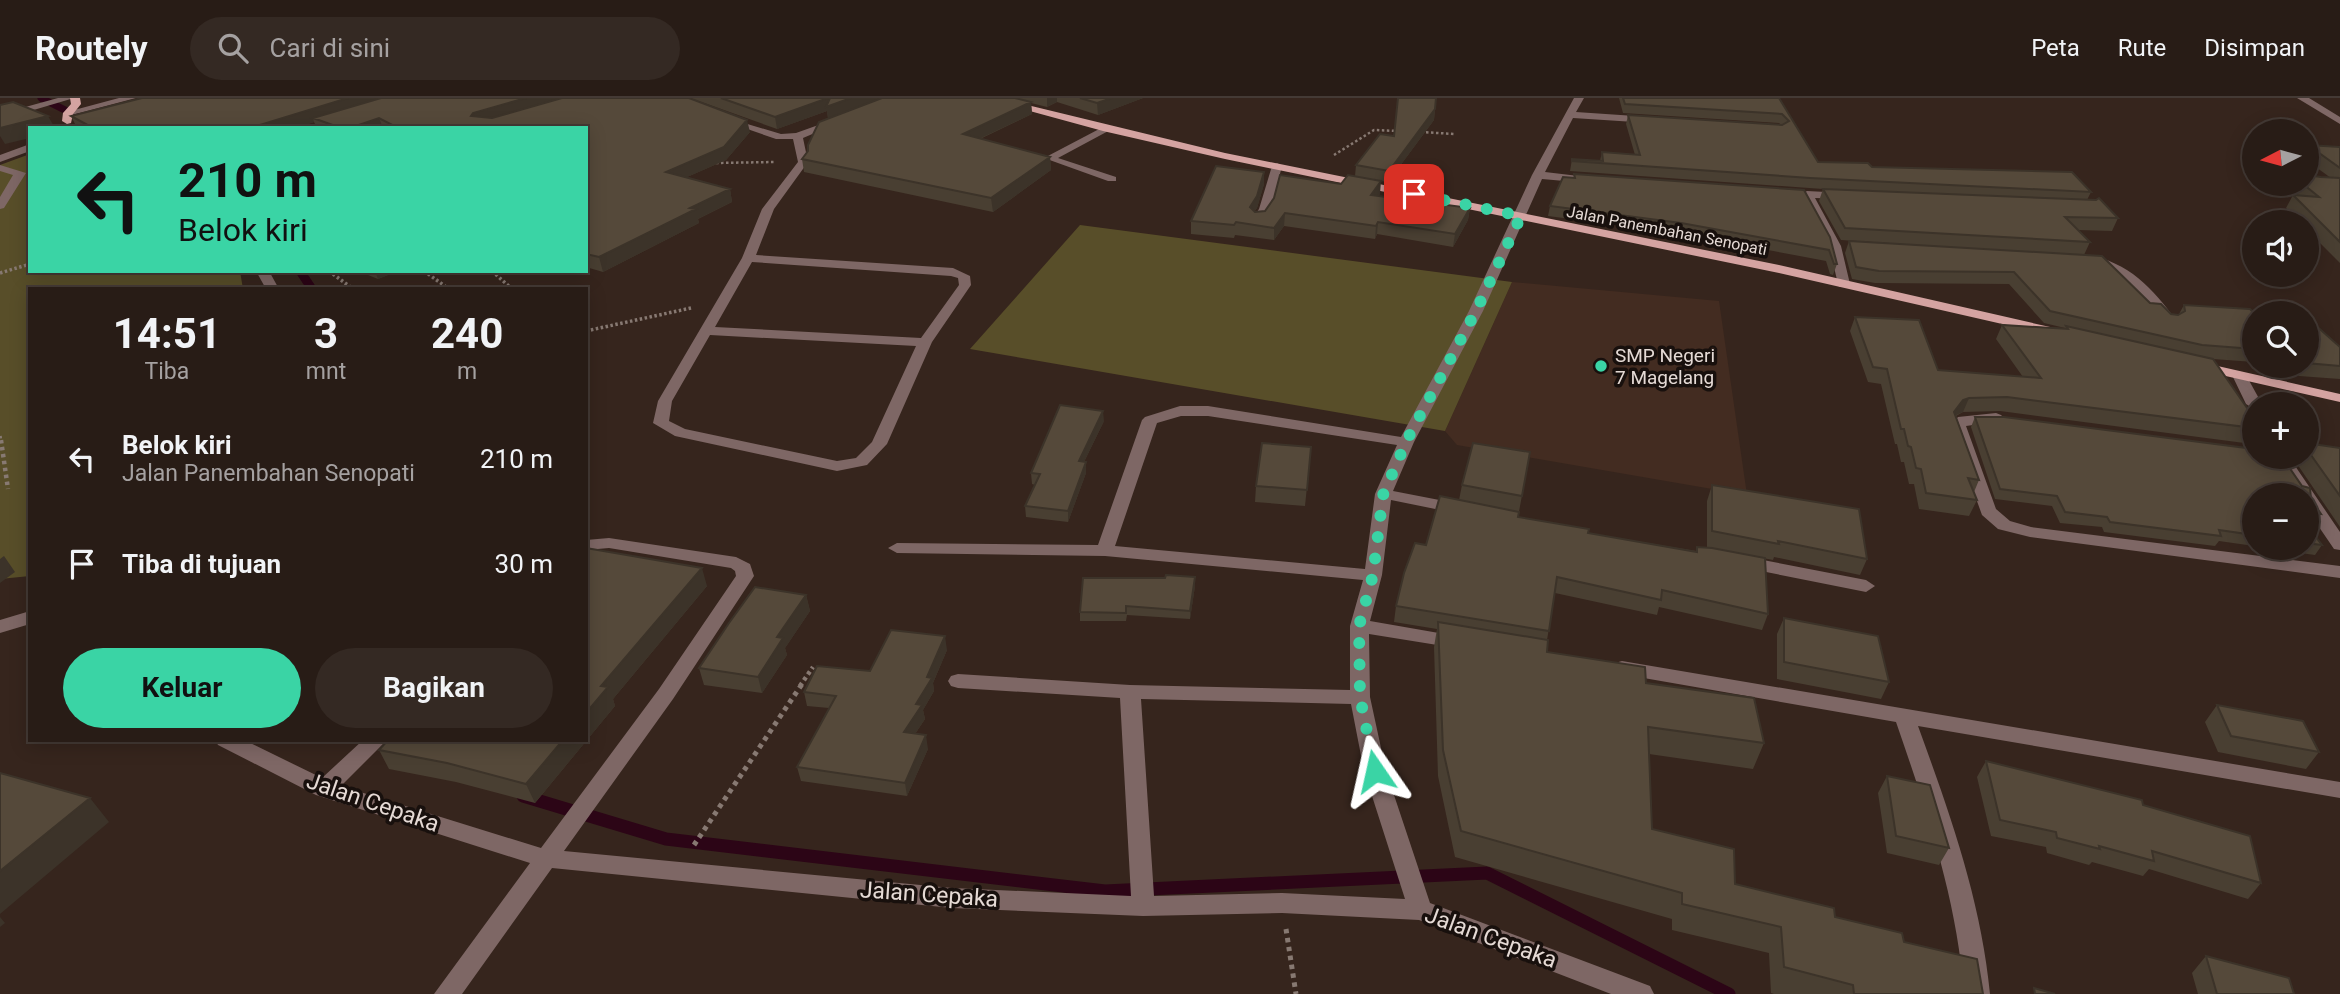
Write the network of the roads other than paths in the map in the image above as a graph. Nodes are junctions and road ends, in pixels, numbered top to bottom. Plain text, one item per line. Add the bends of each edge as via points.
1 (131, 98) edge
2 (987, 98) edge
3 (1579, 98) edge
4 (2302, 98) edge
5 (74, 100) edge
6 (715, 114) edge
7 (1571, 115) junction
8 (0, 117) edge
9 (850, 117) edge
10 (67, 121) edge
11 (1664, 121) edge
12 (2340, 121) edge
13 (1107, 130) junction
14 (797, 135) junction
15 (28, 148) edge
16 (1037, 155) edge
17 (1049, 158) junction
18 (0, 159) edge
19 (1277, 166) junction
20 (0, 168) edge
21 (1538, 175) junction
22 (1112, 179) dead end
23 (1596, 180) edge
24 (1859, 196) edge
25 (0, 206) edge
26 (1521, 216) junction
27 (1258, 219) edge
28 (748, 258) junction
29 (2071, 258) edge
30 (1844, 284) junction
31 (2170, 321) edge
32 (707, 331) junction
33 (2062, 334) edge
34 (925, 342) junction
35 (2185, 362) edge
36 (2239, 375) junction
37 (2248, 392) edge
38 (2340, 398) edge
39 (2013, 420) edge
40 (1406, 442) junction
41 (2289, 469) edge
42 (1383, 495) junction
43 (1479, 512) edge
44 (588, 545) edge
45 (2340, 545) edge
46 (897, 548) dead end
47 (1105, 551) junction
48 (1729, 560) edge
49 (2340, 572) edge
50 (1373, 575) junction
51 (1866, 586) dead end
52 (28, 618) edge
53 (1359, 626) junction
54 (0, 627) edge
55 (1482, 646) edge
56 (1605, 666) edge
57 (958, 681) dead end
58 (1130, 692) junction
59 (1360, 697) junction
60 (1904, 715) junction
61 (229, 742) edge
62 (375, 742) edge
63 (324, 789) junction
64 (2340, 790) edge
65 (543, 858) junction
66 (1143, 906) junction
67 (1420, 910) junction
68 (447, 994) edge
69 (1641, 994) edge
70 (1977, 994) edge

1 - 10 street
2 - 13 main road, Jalan Panembahan Senopati
3 - 7 street
4 - 12 street
5 - 8 street
5 - 10 main road
6 - 14 street via 780,137
7 - 11 street
7 - 21 street
9 - 14 street
13 - 17 street
13 - 19 main road, Jalan Panembahan Senopati
14 - 28 street via 803,162 768,209
15 - 18 street
16 - 17 street
17 - 22 street
19 - 26 main road, Jalan Panembahan Senopati
19 - 27 street
20 - 25 street via 20,173
21 - 23 street
21 - 26 street
24 - 30 street via 1800,193 1842,246
26 - 30 main road, Jalan Panembahan Senopati
26 - 40 street
28 - 32 street
28 - 34 street via 964,276 965,285
29 - 31 street via 2117,264
30 - 33 main road, Jalan Panembahan Senopati
32 - 34 street
32 - 34 street via 665,401 661,423 680,433 837,466 861,462 878,444
35 - 36 main road
36 - 37 street
36 - 38 main road
39 - 49 street via 1958,422 1988,511 2004,525
40 - 42 street
40 - 47 street via 1208,411 1180,411 1150,420
41 - 45 street
42 - 43 street
42 - 50 street
44 - 65 street via 609,543 736,563 744,568 745,576 666,694
46 - 47 street
47 - 50 street
48 - 51 street
50 - 53 street
52 - 54 street
53 - 55 street
53 - 59 street
56 - 60 street
57 - 58 street
58 - 59 street
58 - 66 street
59 - 67 street via 1375,771
60 - 64 street
60 - 70 street via 1965,898
61 - 63 street, Jalan Cepaka
62 - 63 street
63 - 65 street, Jalan Cepaka
65 - 66 street, Jalan Cepaka via 952,898
65 - 68 street
66 - 67 street, Jalan Cepaka via 1282,903
67 - 69 street, Jalan Cepaka

